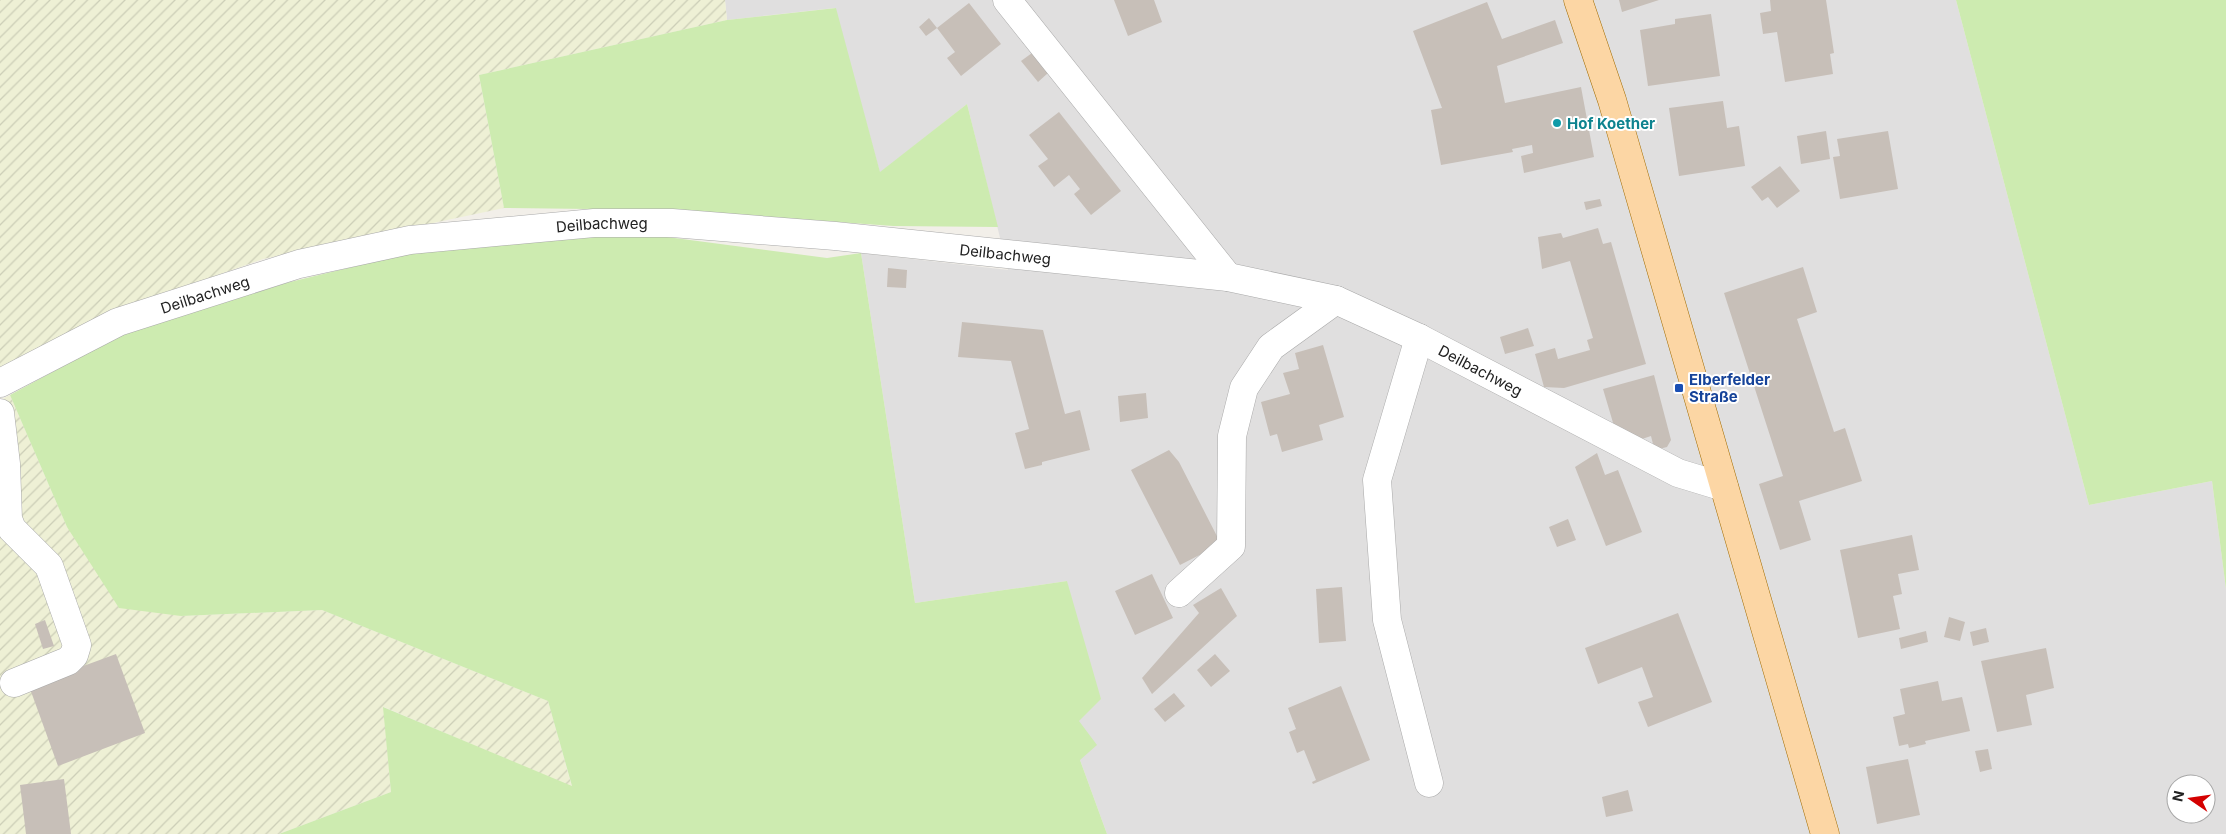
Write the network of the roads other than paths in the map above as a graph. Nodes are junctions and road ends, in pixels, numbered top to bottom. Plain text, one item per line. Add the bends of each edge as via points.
1 (1007, 0) edge
2 (1578, 0) edge
3 (1228, 277) junction
4 (1336, 300) junction
5 (1419, 338) junction
6 (0, 383) edge
7 (0, 414) edge
8 (1724, 487) junction
9 (1179, 593) dead end
10 (14, 683) dead end
11 (1429, 783) dead end
12 (1825, 834) edge

1 - 3 street
2 - 8 main road via 1612,100
3 - 4 street, Deilbachweg
3 - 6 street, Deilbachweg via 836,236 672,223 594,223 528,228 410,240 299,264 118,322
4 - 5 street, Deilbachweg
4 - 9 street via 1271,347 1244,388 1232,436 1231,546
5 - 8 street, Deilbachweg via 1678,473
5 - 11 street via 1377,480 1387,620
7 - 10 street via 8,519 12,529 48,566 77,645 68,661
8 - 12 main road

